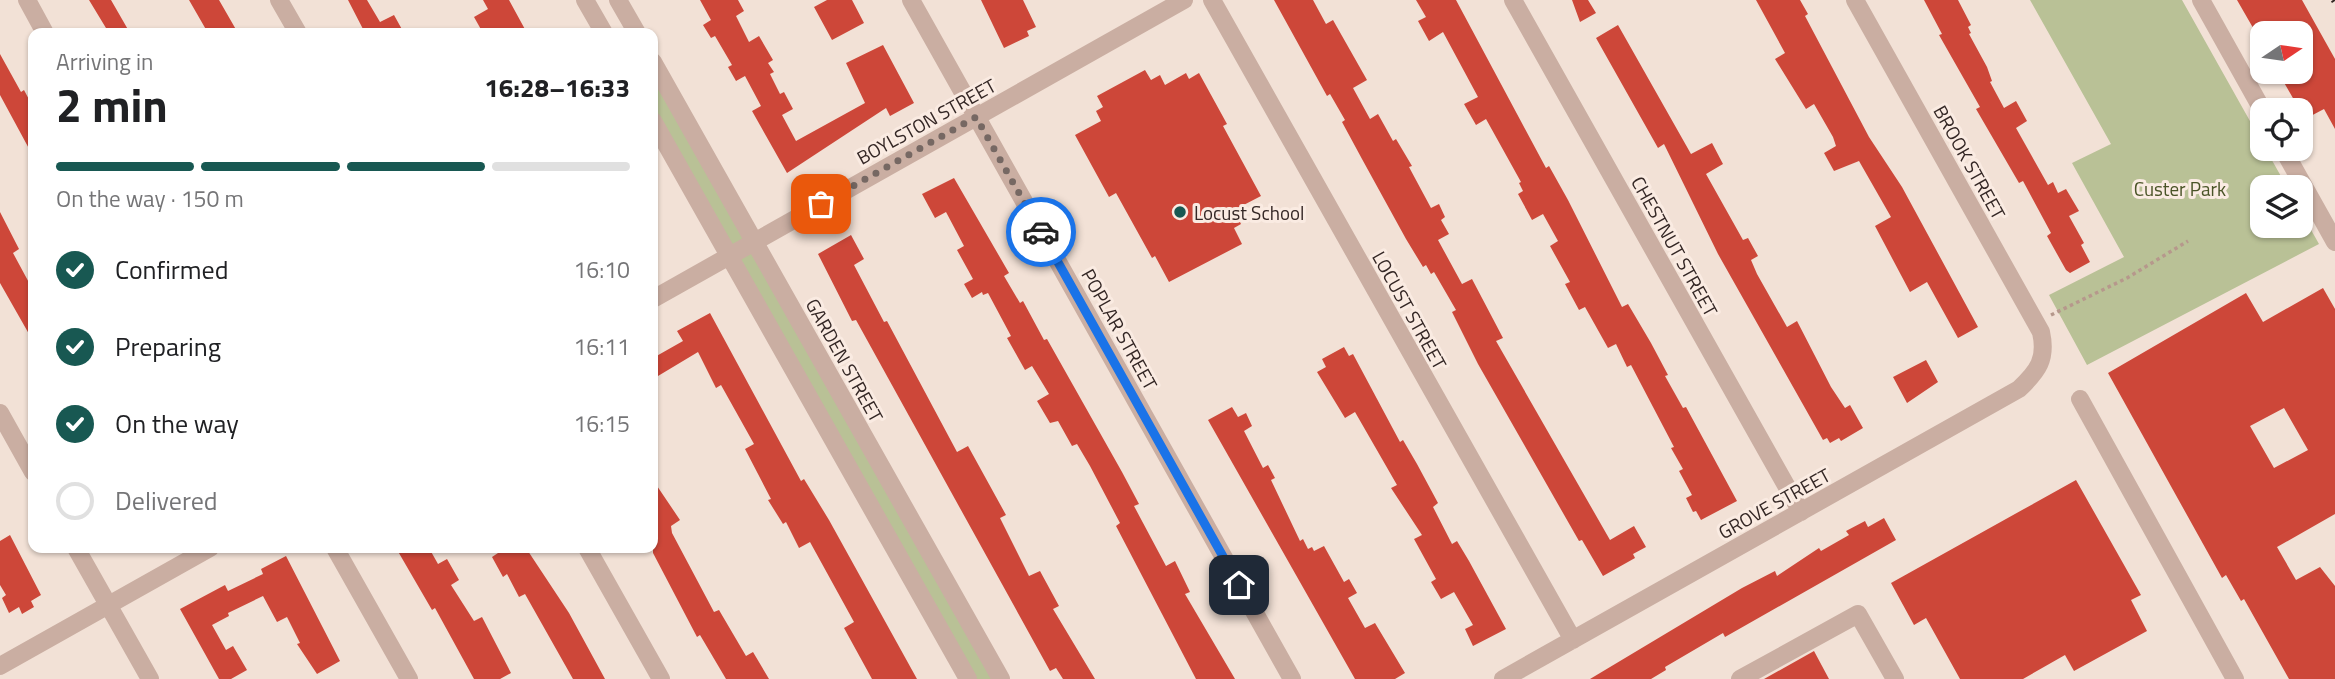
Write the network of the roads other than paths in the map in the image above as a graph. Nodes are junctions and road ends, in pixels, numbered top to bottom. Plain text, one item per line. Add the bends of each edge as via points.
1 (27, 0) edge
2 (279, 0) edge
3 (585, 0) edge
4 (618, 0) edge
5 (911, 0) edge
6 (1184, 0) edge
7 (1212, 0) edge
8 (1513, 0) edge
9 (1855, 0) edge
10 (2201, 0) edge
11 (42, 28) edge
12 (295, 28) edge
13 (601, 28) edge
14 (634, 28) edge
15 (658, 71) edge
16 (2256, 98) edge
17 (976, 117) junction
18 (658, 130) edge
19 (2290, 161) edge
20 (754, 242) junction
21 (2335, 242) edge
22 (729, 256) junction
23 (658, 296) edge
24 (2044, 346) joint
25 (2080, 399) dead end
26 (0, 413) edge
27 (871, 449) junction
28 (28, 463) edge
29 (847, 465) junction
30 (1801, 512) junction
31 (79, 553) edge
32 (201, 553) edge
33 (338, 553) edge
34 (590, 553) edge
35 (108, 605) junction
36 (1573, 640) junction
37 (0, 666) edge
38 (150, 679) edge
39 (409, 679) edge
40 (660, 679) edge
41 (968, 679) edge
42 (1001, 679) edge
43 (1292, 679) edge
44 (1503, 679) edge
45 (1740, 679) edge
46 (1895, 679) edge
47 (2235, 679) edge

1 - 11 street
2 - 12 street
3 - 13 street
4 - 14 street
5 - 17 street, POPLAR STREET
6 - 17 street, BOYLSTON STREET
7 - 36 street, LOCUST STREET
8 - 30 street, CHESTNUT STREET
9 - 24 street, BROOK STREET via 2035,321
10 - 16 street
15 - 20 street, GARDEN STREET
17 - 20 street, BOYLSTON STREET
17 - 43 street, POPLAR STREET
18 - 22 street
19 - 21 street
20 - 22 street, BOYLSTON STREET
20 - 27 street, GARDEN STREET
22 - 23 street, BOYLSTON STREET
22 - 29 street
24 - 30 street, GROVE STREET via 2038,371 2020,388
25 - 47 street
26 - 28 street
27 - 29 street
27 - 42 street, GARDEN STREET
29 - 41 street
30 - 36 street, GROVE STREET
31 - 35 street
32 - 35 street
33 - 39 street
34 - 40 street
35 - 37 street
35 - 38 street
36 - 44 street, GROVE STREET
45 - 46 street via 1857,614

